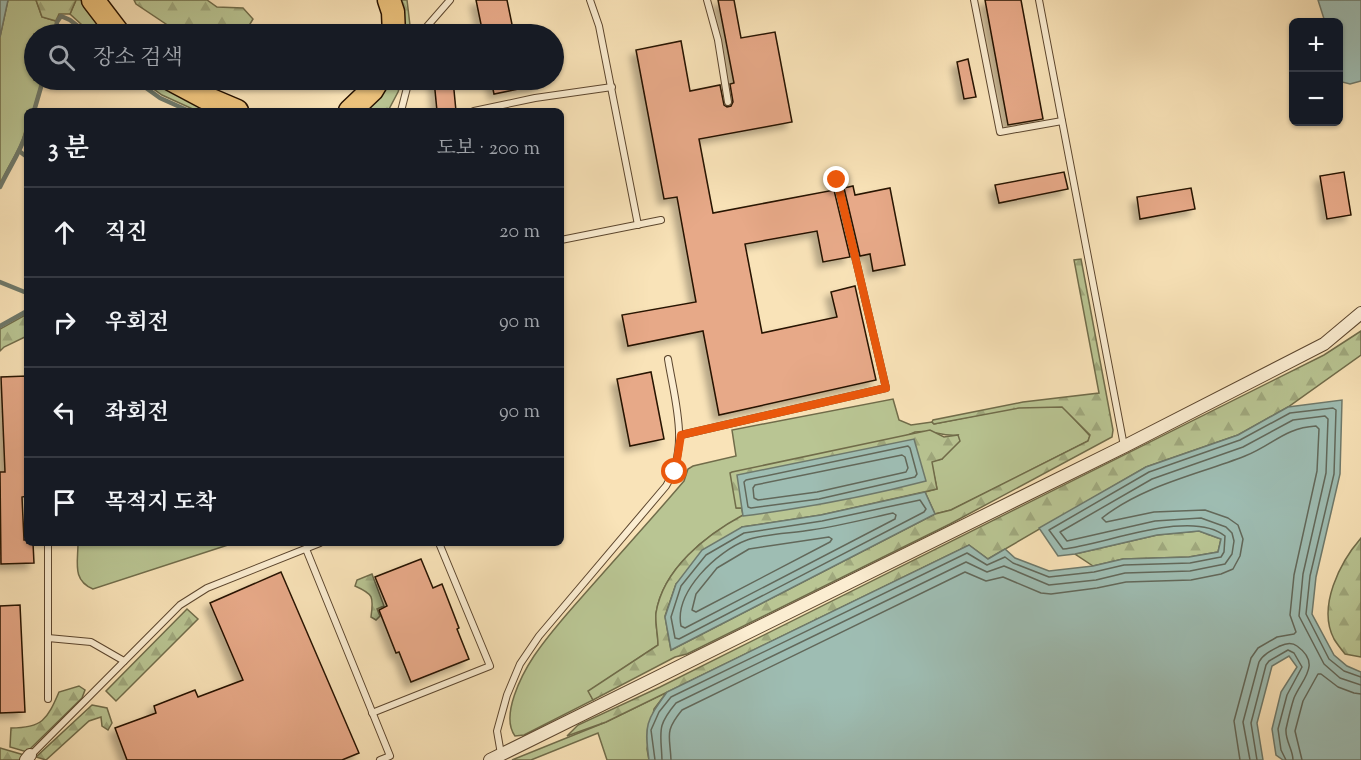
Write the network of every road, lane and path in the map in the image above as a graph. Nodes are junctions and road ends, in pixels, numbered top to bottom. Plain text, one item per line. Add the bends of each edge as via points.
1 (93, 0) edge
2 (389, 0) edge
3 (450, 0) edge
4 (590, 0) edge
5 (707, 0) edge
6 (974, 0) edge
7 (1039, 0) edge
8 (111, 24) edge
9 (394, 24) edge
10 (429, 24) edge
11 (612, 87) junction
12 (191, 90) edge
13 (372, 90) edge
14 (406, 90) edge
15 (728, 102) dead end
16 (230, 108) edge
17 (353, 108) edge
18 (401, 108) edge
19 (488, 108) edge
20 (1062, 121) junction
21 (837, 180) dead end
22 (662, 220) dead end
23 (638, 225) junction
24 (564, 239) edge
25 (1361, 313) edge
26 (668, 359) dead end
27 (681, 435) junction
28 (1125, 446) junction
29 (48, 546) edge
30 (314, 546) edge
31 (440, 546) edge
32 (306, 549) junction
33 (48, 638) junction
34 (124, 662) junction
35 (48, 699) dead end
36 (372, 713) junction
37 (28, 758) edge
38 (495, 758) edge
39 (380, 760) edge

1 - 8 highway
2 - 9 highway
3 - 10 lane
4 - 11 lane via 600,26
5 - 15 lane
6 - 20 lane via 1000,132
7 - 20 lane
11 - 19 lane
11 - 23 lane
12 - 16 highway
13 - 17 highway
14 - 18 lane
20 - 28 lane
21 - 27 lane via 886,388
22 - 23 lane
23 - 24 lane
25 - 28 street via 1324,345
26 - 27 lane
27 - 38 lane via 675,472 666,486 538,636 520,664 497,731
28 - 38 street
29 - 33 lane
30 - 32 lane
31 - 36 lane via 490,666
32 - 34 lane via 207,588 180,605
32 - 36 lane
33 - 34 lane via 91,642
33 - 35 lane
34 - 37 lane
36 - 39 lane via 390,756

